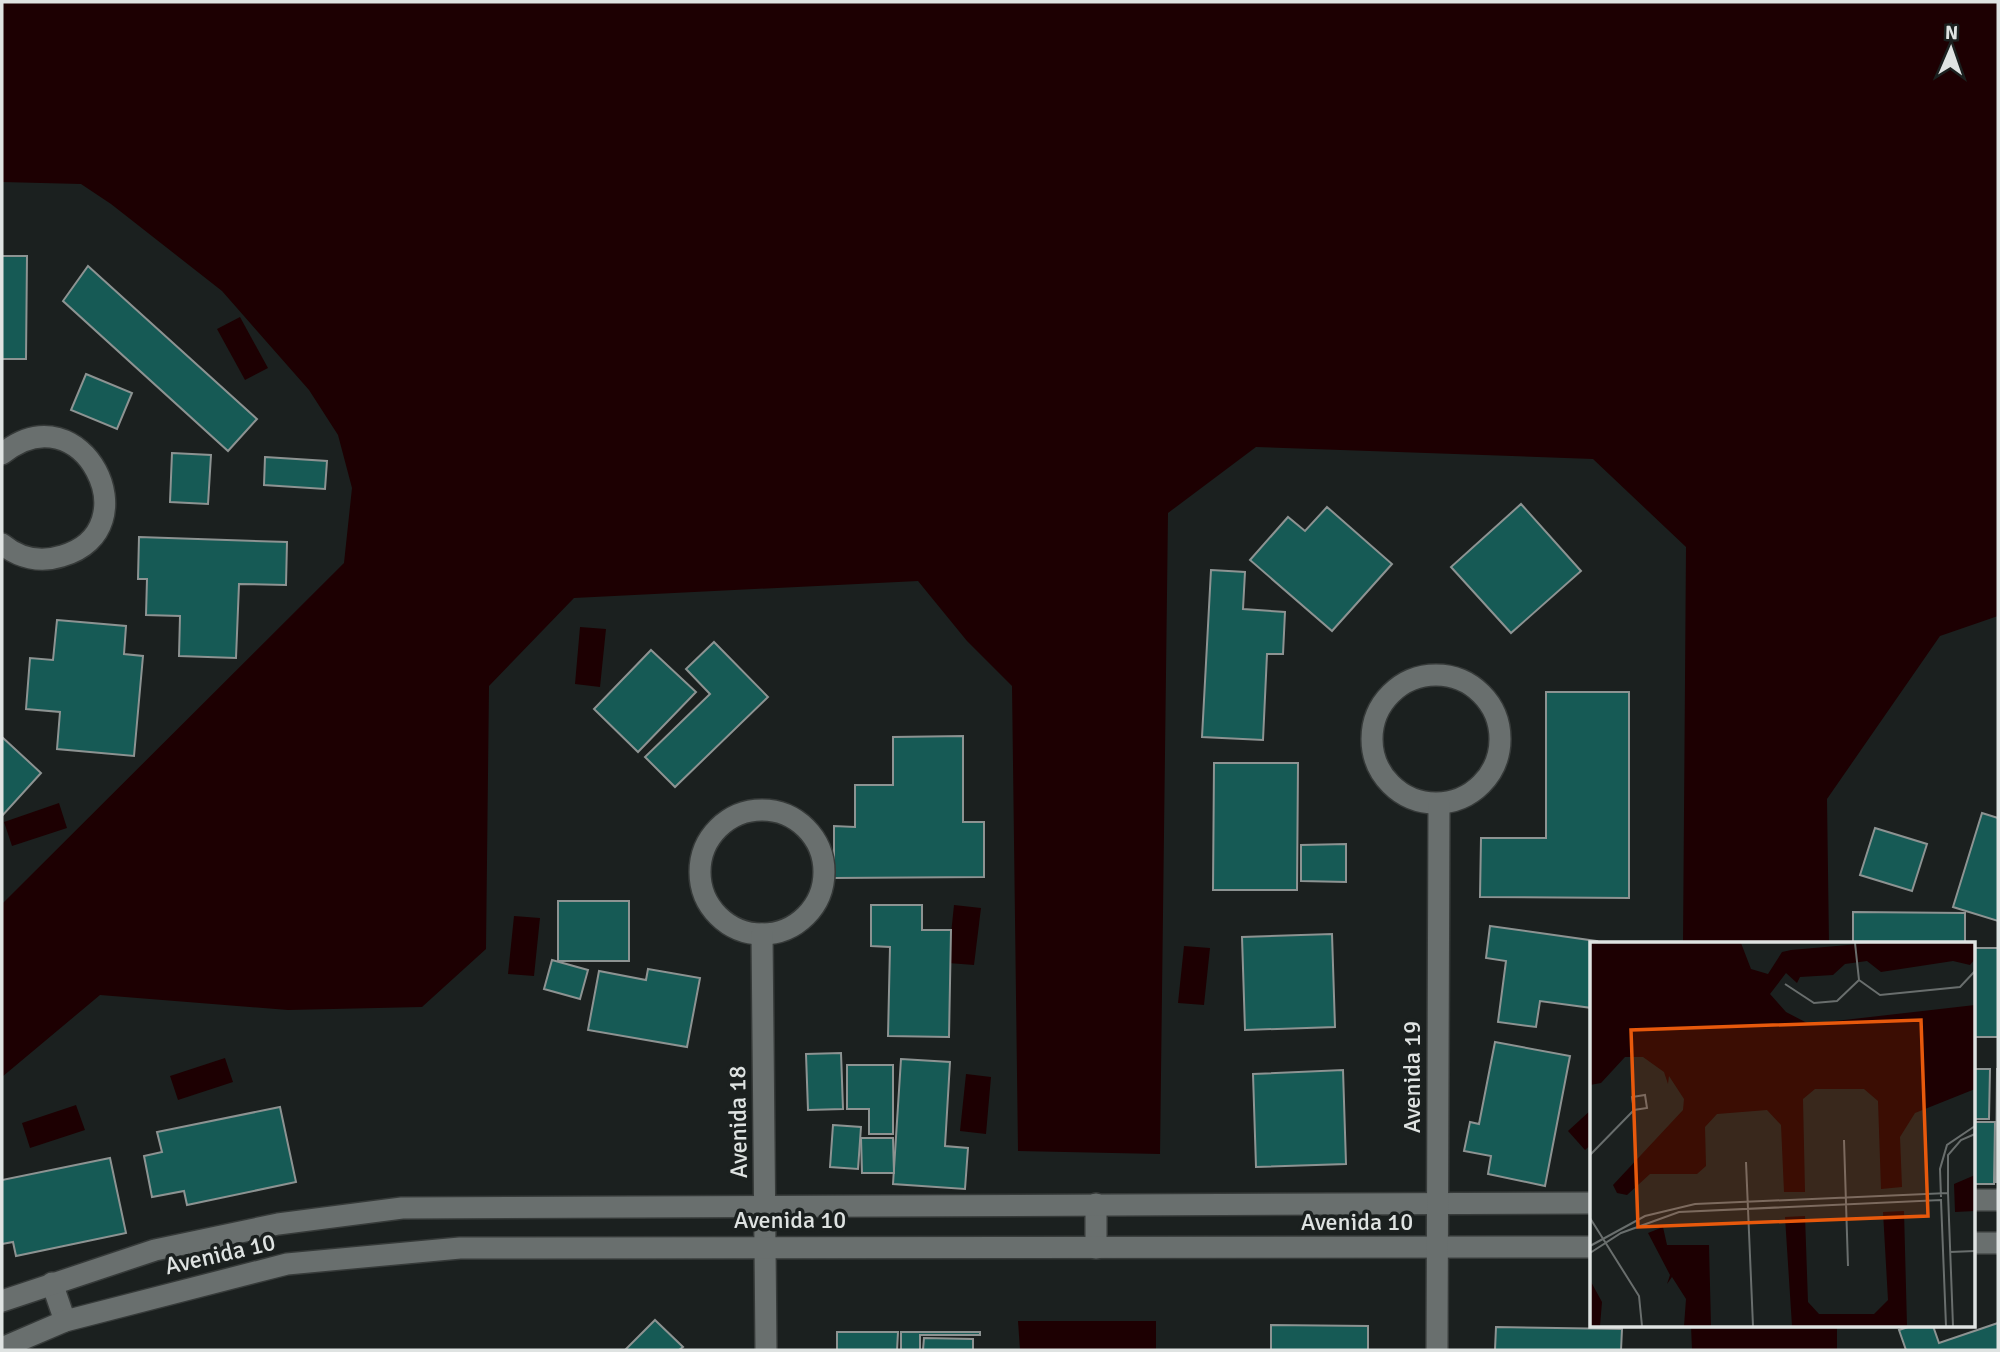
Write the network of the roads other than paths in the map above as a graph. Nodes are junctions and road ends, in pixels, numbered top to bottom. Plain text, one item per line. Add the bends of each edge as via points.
1 (2, 454) edge
2 (2, 545) edge
3 (1439, 804) junction
4 (762, 934) junction
5 (1998, 1199) edge
6 (1976, 1200) edge
7 (1590, 1203) edge
8 (1096, 1204) junction
9 (1438, 1204) junction
10 (765, 1205) junction
11 (1976, 1243) edge
12 (1998, 1243) edge
13 (766, 1245) junction
14 (1590, 1247) edge
15 (1096, 1248) junction
16 (1437, 1248) junction
17 (52, 1283) junction
18 (2, 1301) edge
19 (65, 1321) junction
20 (2, 1348) edge
21 (766, 1350) edge
22 (1437, 1350) edge

1 - 2 street via 38,437 62,440 83,452 99,470 105,493 103,517 91,538 72,553 49,560 24,558
3 - 3 street via 1464,798 1484,783 1497,762 1501,736 1495,712 1480,692 1458,678 1433,675 1408,680 1387,695 1374,717 1371,743 1377,767 1392,787 1414,800
3 - 9 street, Avenida 19
4 - 4 street via 786,930 806,916 820,896 825,873 820,849 807,828 787,815 762,810 738,814 718,828 704,848 699,872 704,896 717,916 737,930
4 - 10 street, Avenida 18
5 - 6 street
7 - 9 street, Avenida 10
8 - 9 street, Avenida 10
8 - 10 street, Avenida 10
8 - 15 street
9 - 16 street, Avenida 19
10 - 13 street, Avenida 18
10 - 17 street, Avenida 10 via 402,1208 278,1224 155,1250
11 - 12 street
13 - 15 street, Avenida 10
13 - 19 street, Avenida 10 via 460,1248 287,1264
13 - 21 street, Avenida 18
14 - 16 street, Avenida 10
15 - 16 street, Avenida 10
16 - 22 street, Avenida 19
17 - 18 street, Avenida 10
17 - 19 street
19 - 20 street, Avenida 10

